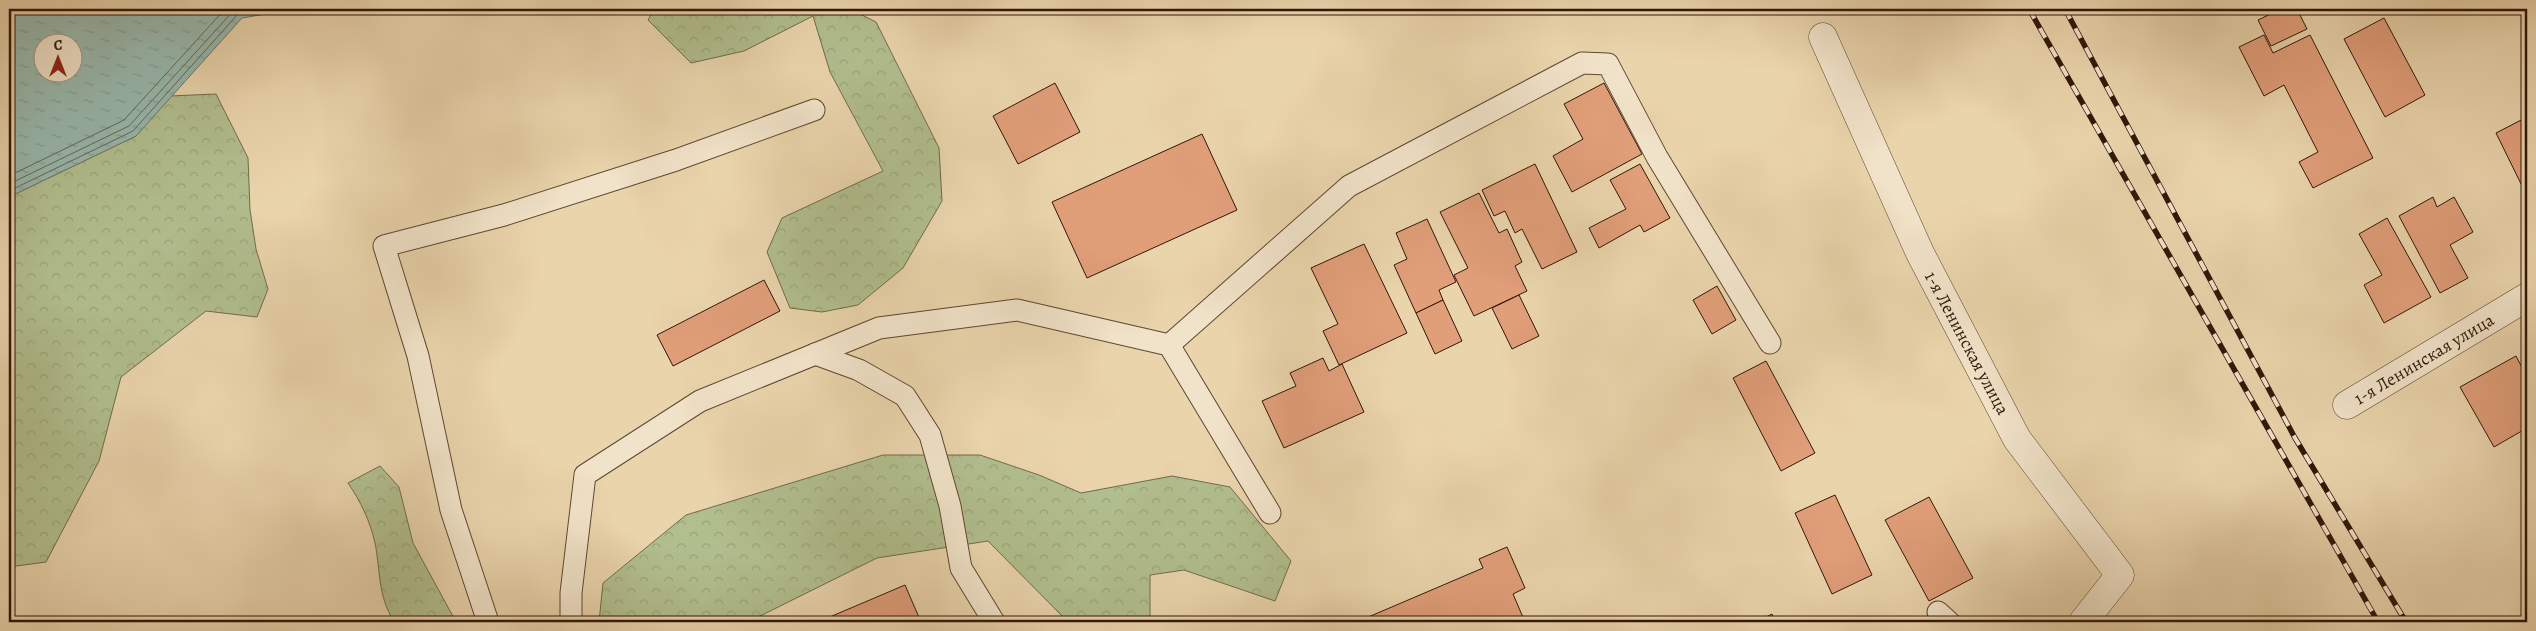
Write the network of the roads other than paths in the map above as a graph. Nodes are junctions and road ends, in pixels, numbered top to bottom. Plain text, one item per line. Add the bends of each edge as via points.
1 (1824, 37) dead end
2 (814, 110) dead end
3 (2527, 297) edge
4 (1770, 343) dead end
5 (1169, 345) junction
6 (815, 354) junction
7 (2347, 405) dead end
8 (1270, 514) dead end
9 (488, 622) edge
10 (571, 622) edge
11 (994, 622) edge
12 (2083, 622) edge

1 - 12 street, 1-я Ленинская улица via 1920,254 2017,439 2120,575
2 - 9 lane via 676,160 504,215 384,246 418,356 451,510
3 - 7 street, 1-я Ленинская улица
4 - 5 lane via 1658,157 1608,64 1582,62 1349,186
5 - 6 lane via 1017,310 879,328
5 - 8 lane
6 - 10 lane via 700,401 586,475 571,593
6 - 11 lane via 859,370 905,396 930,435 950,506 961,568

